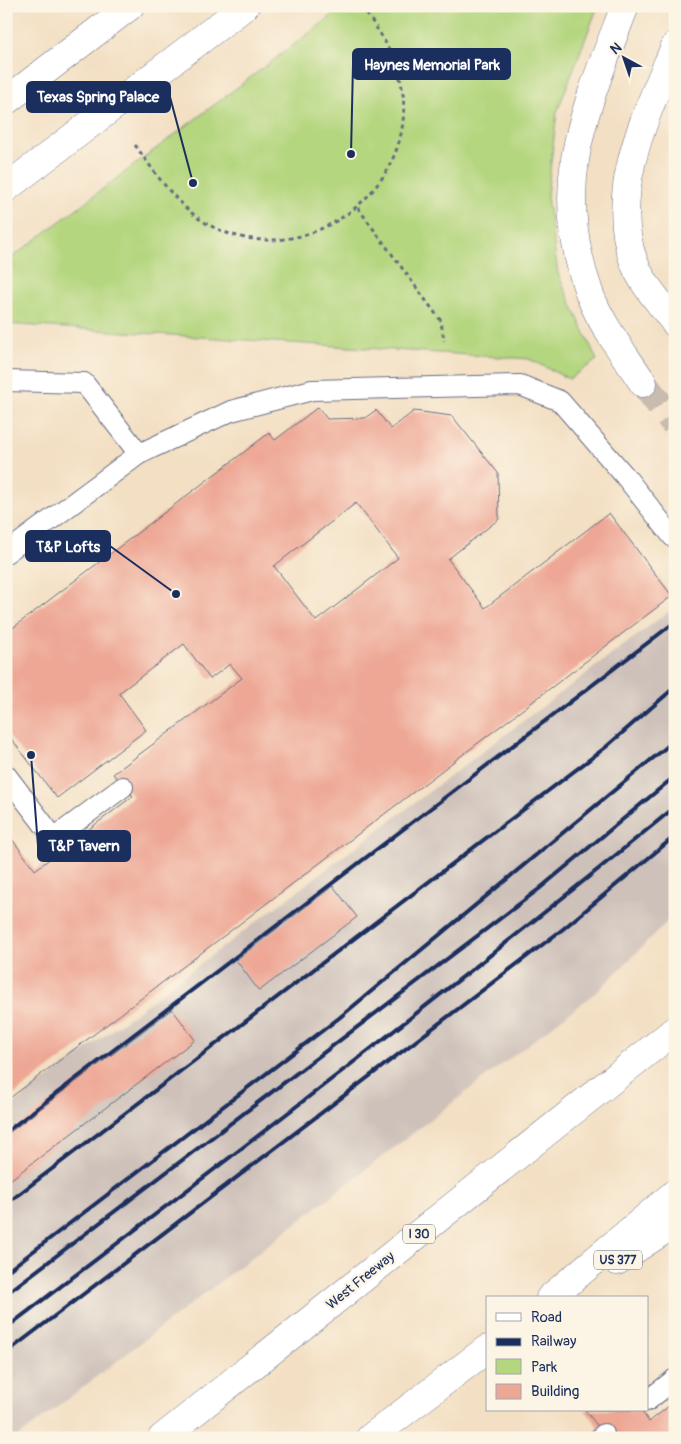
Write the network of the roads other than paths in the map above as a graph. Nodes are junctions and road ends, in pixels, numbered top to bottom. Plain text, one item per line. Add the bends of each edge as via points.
1 (130, 6) edge
2 (245, 6) edge
3 (626, 6) edge
4 (675, 46) edge
5 (6, 101) edge
6 (6, 188) edge
7 (675, 323) edge
8 (6, 381) edge
9 (643, 383) tunnel mouth
10 (139, 454) junction
11 (673, 537) dead end
12 (6, 553) edge
13 (6, 775) edge
14 (123, 787) dead end
15 (675, 1030) edge
16 (675, 1193) edge
17 (675, 1222) edge
18 (552, 1296) edge
19 (565, 1296) edge
20 (486, 1350) edge
21 (675, 1379) edge
22 (648, 1400) edge
23 (162, 1438) edge
24 (370, 1438) edge

1 - 5 main road
2 - 6 main road
3 - 9 main road via 578,135 572,178 572,228 591,296
4 - 7 main road via 633,155 625,207 626,236 635,264
8 - 10 lane via 84,383
10 - 11 lane via 231,411 312,390 520,385 560,401 626,476
10 - 12 lane
13 - 14 lane via 54,838
15 - 23 main road, West Freeway / I 30
16 - 18 main road
17 - 19 main road, US 377
20 - 24 main road
21 - 22 lane

